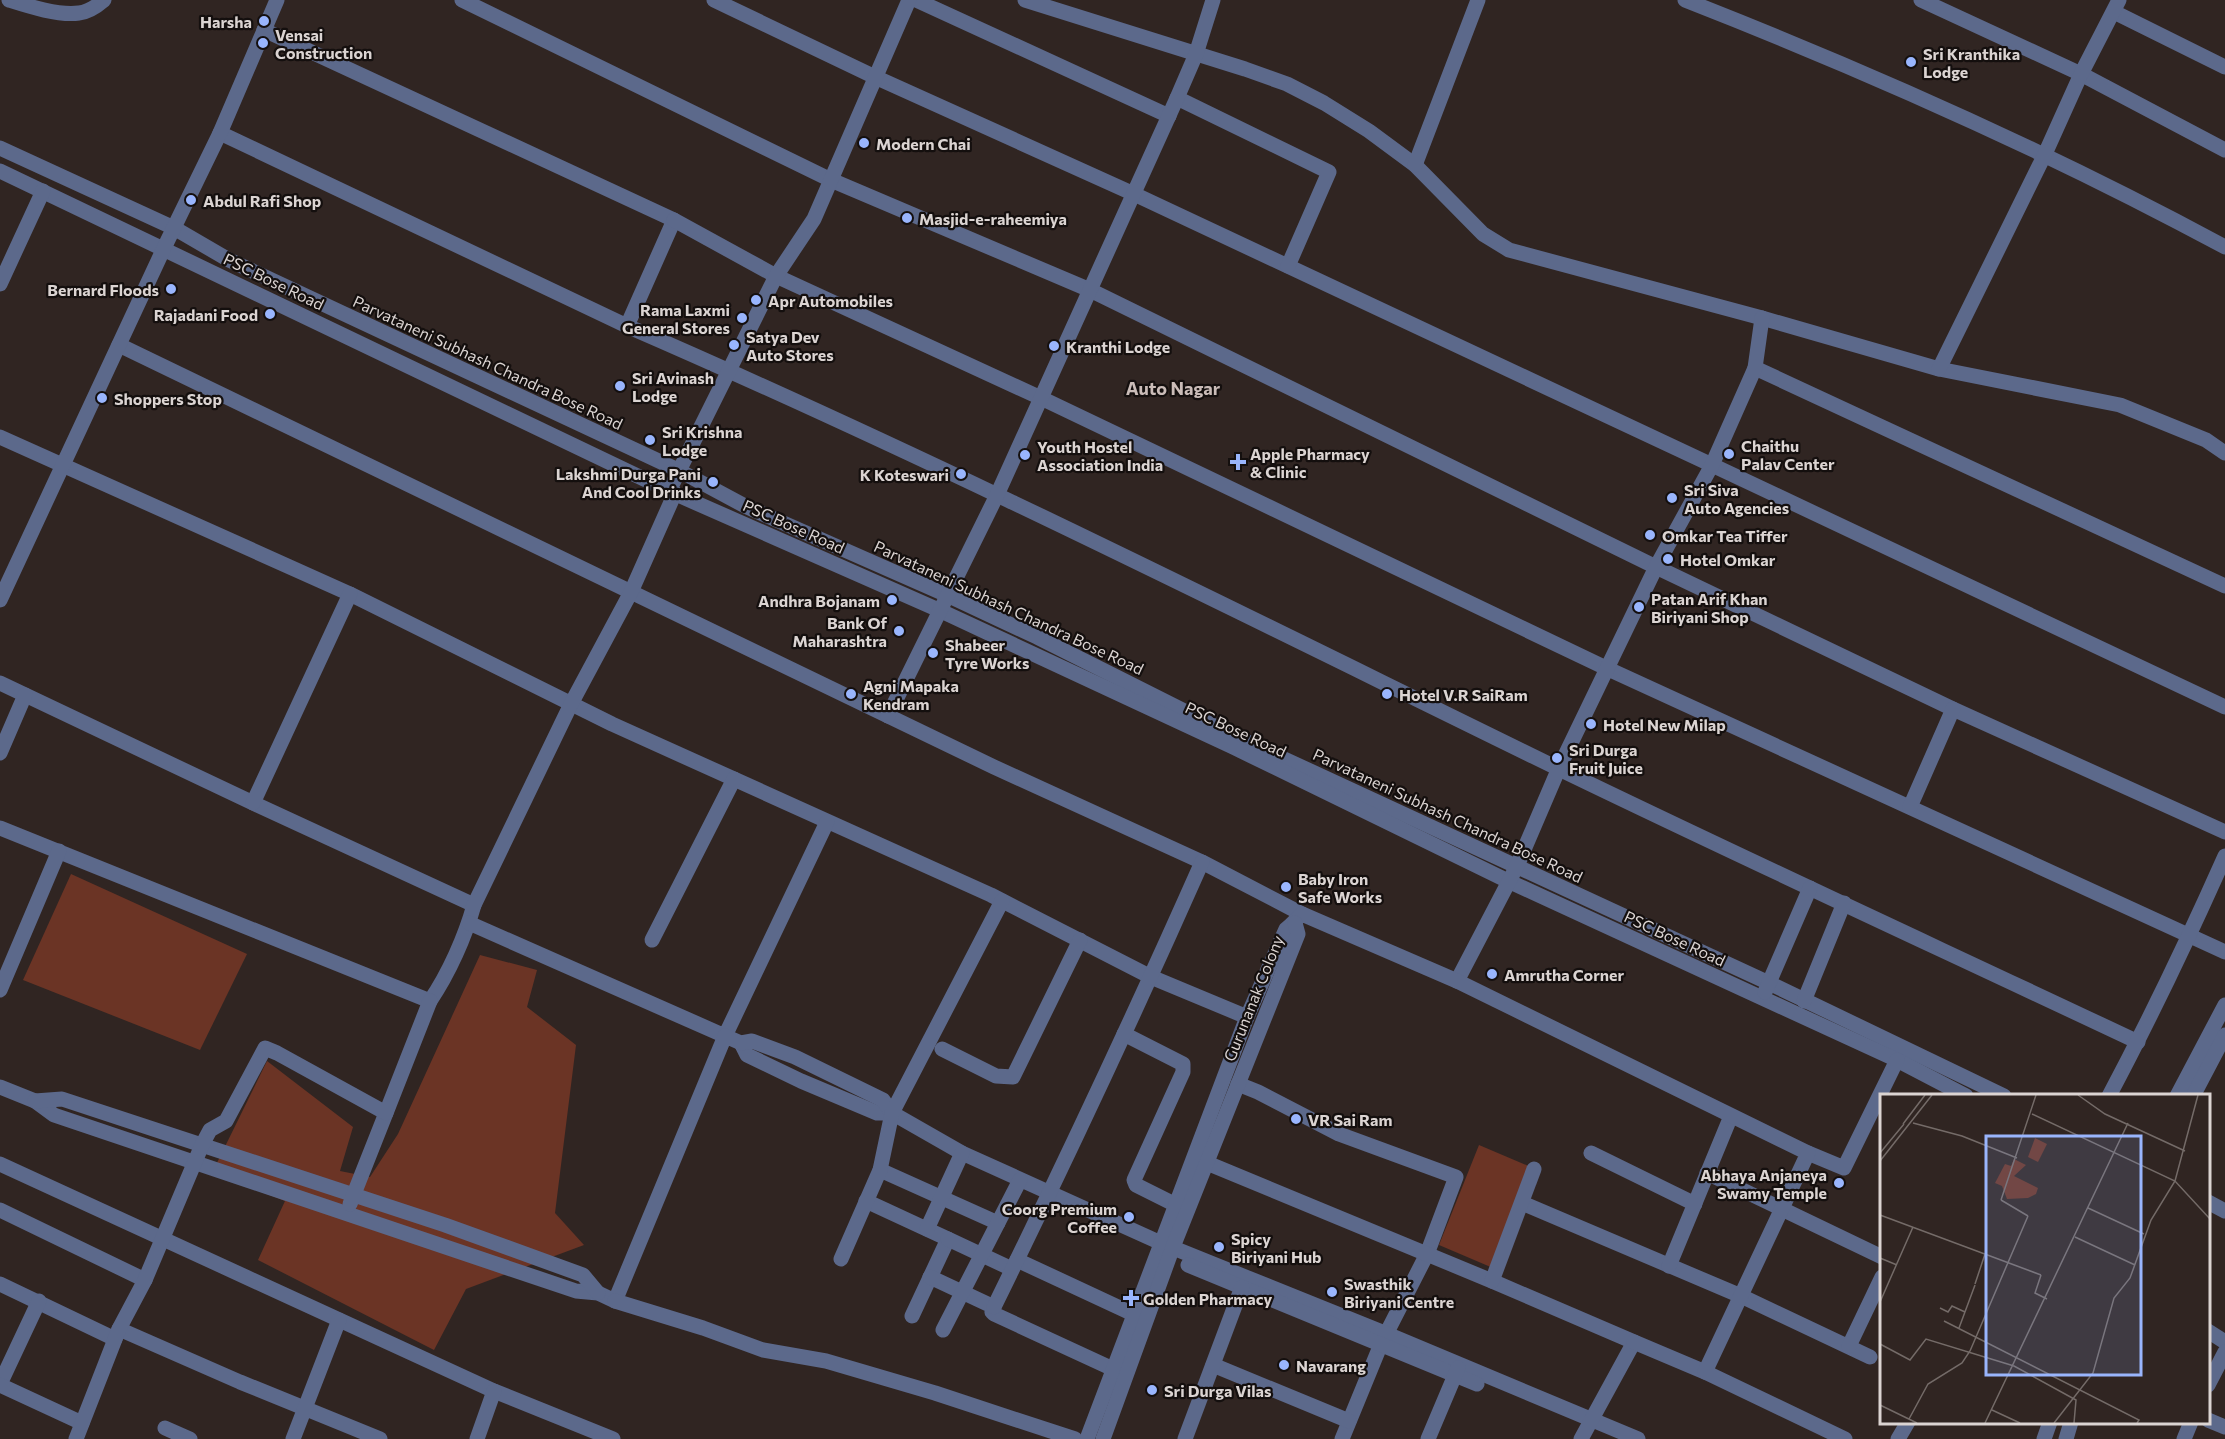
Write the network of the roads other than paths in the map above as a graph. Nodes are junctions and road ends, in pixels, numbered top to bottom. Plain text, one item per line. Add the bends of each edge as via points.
1 (9, 0) edge
2 (104, 0) edge
3 (277, 0) edge
4 (462, 0) edge
5 (714, 0) edge
6 (909, 0) edge
7 (916, 0) edge
8 (1025, 0) edge
9 (1214, 0) edge
10 (1478, 0) edge
11 (1685, 0) edge
12 (1921, 0) edge
13 (2117, 6) edge
14 (264, 30) junction
15 (1196, 54) junction
16 (2225, 67) edge
17 (2080, 74) junction
18 (875, 77) junction
19 (1177, 98) junction
20 (1169, 116) junction
21 (220, 133) junction
22 (0, 148) edge
23 (2225, 150) edge
24 (2045, 154) junction
25 (1414, 165) junction
26 (0, 171) edge
27 (831, 180) junction
28 (43, 191) junction
29 (1134, 194) junction
30 (674, 220) junction
31 (174, 228) junction
32 (2225, 247) edge
33 (164, 248) junction
34 (1288, 266) junction
35 (776, 276) junction
36 (0, 284) edge
37 (1090, 290) junction
38 (1762, 318) junction
39 (627, 326) junction
40 (119, 345) junction
41 (1755, 368) junction
42 (1939, 369) junction
43 (729, 370) junction
44 (1041, 398) junction
45 (0, 437) edge
46 (2225, 453) edge
47 (1712, 465) junction
48 (62, 466) junction
49 (678, 470) junction
50 (672, 492) junction
51 (998, 495) junction
52 (1656, 567) junction
53 (2225, 586) edge
54 (631, 592) junction
55 (350, 594) junction
56 (949, 596) junction
57 (0, 600) edge
58 (941, 611) junction
59 (1606, 668) junction
60 (0, 683) edge
61 (25, 695) junction
62 (571, 704) junction
63 (2225, 708) edge
64 (1953, 709) junction
65 (888, 716) junction
66 (0, 753) edge
67 (1559, 768) junction
68 (734, 779) junction
69 (253, 803) junction
70 (1910, 807) junction
71 (827, 822) junction
72 (0, 828) edge
73 (2225, 832) edge
74 (59, 852) junction
75 (2225, 856) edge
76 (1202, 862) junction
77 (1517, 866) junction
78 (1508, 881) junction
79 (1810, 888) junction
80 (1002, 901) junction
81 (1844, 903) junction
82 (474, 904) junction
83 (1299, 918) junction
84 (469, 923) junction
85 (2189, 937) junction
86 (652, 939) dead end
87 (1080, 940) junction
88 (2225, 952) edge
89 (1151, 977) junction
90 (1457, 981) junction
91 (1768, 983) junction
92 (0, 990) edge
93 (1762, 998) junction
94 (430, 1001) junction
95 (1804, 1001) junction
96 (2225, 1005) edge
97 (1247, 1017) junction
98 (1124, 1034) junction
99 (2225, 1035) edge
100 (725, 1036) junction
101 (2138, 1042) junction
102 (942, 1049) dead end
103 (1897, 1060) junction
104 (1238, 1084) junction
105 (0, 1087) edge
106 (1880, 1094) edge
107 (1964, 1094) edge
108 (2002, 1094) edge
109 (2110, 1094) edge
110 (2179, 1094) edge
111 (2194, 1094) edge
112 (1880, 1095) edge
113 (35, 1101) junction
114 (386, 1113) junction
115 (892, 1113) junction
116 (1731, 1116) junction
117 (202, 1145) junction
118 (962, 1153) junction
119 (1591, 1153) dead end
120 (1808, 1153) junction
121 (194, 1162) junction
122 (1207, 1163) junction
123 (0, 1164) edge
124 (1534, 1169) dead end
125 (880, 1170) junction
126 (1707, 1173) junction
127 (1020, 1180) junction
128 (1050, 1193) junction
129 (353, 1196) junction
130 (941, 1198) junction
131 (866, 1201) junction
132 (1522, 1203) junction
133 (2210, 1203) edge
134 (1695, 1204) junction
135 (1176, 1205) junction
136 (0, 1210) edge
137 (1783, 1210) junction
138 (2225, 1211) edge
139 (2210, 1212) edge
140 (347, 1213) junction
141 (2225, 1220) edge
142 (998, 1223) junction
143 (927, 1229) junction
144 (162, 1239) junction
145 (948, 1239) junction
146 (1165, 1250) junction
147 (1427, 1254) junction
148 (981, 1255) junction
149 (1880, 1257) edge
150 (841, 1259) dead end
151 (1014, 1265) junction
152 (1669, 1266) junction
153 (930, 1277) junction
154 (1880, 1279) edge
155 (145, 1280) junction
156 (1492, 1281) junction
157 (0, 1284) edge
158 (1242, 1287) junction
159 (962, 1292) junction
160 (598, 1293) junction
161 (1741, 1296) junction
162 (39, 1301) junction
163 (615, 1301) junction
164 (994, 1307) junction
165 (1134, 1314) junction
166 (912, 1316) dead end
167 (339, 1320) junction
168 (943, 1330) dead end
169 (2210, 1332) edge
170 (117, 1334) junction
171 (1384, 1339) junction
172 (1634, 1342) junction
173 (2225, 1342) edge
174 (1849, 1346) junction
175 (2225, 1352) edge
176 (1870, 1357) dead end
177 (1213, 1365) junction
178 (1113, 1369) junction
179 (1457, 1370) junction
180 (1705, 1372) junction
181 (2210, 1381) edge
182 (0, 1384) edge
183 (494, 1391) junction
184 (304, 1409) junction
185 (1349, 1421) junction
186 (2210, 1421) edge
187 (82, 1424) junction
188 (1907, 1424) edge
189 (1917, 1424) edge
190 (2049, 1424) edge
191 (2190, 1424) edge
192 (2225, 1427) edge
193 (165, 1428) dead end
194 (1587, 1429) edge
195 (76, 1439) edge
196 (190, 1439) edge
197 (293, 1439) edge
198 (380, 1439) edge
199 (477, 1439) edge
200 (613, 1439) edge
201 (1075, 1439) edge
202 (1087, 1439) edge
203 (1103, 1439) edge
204 (1185, 1439) edge
205 (1342, 1439) edge
206 (1428, 1439) edge
207 (1613, 1439) edge
208 (1638, 1439) edge
209 (1845, 1439) edge
210 (1898, 1439) edge
211 (1909, 1439) edge
212 (2044, 1439) edge
213 (2184, 1439) edge

1 - 2 street via 38,9 79,13
3 - 14 street
4 - 27 street
5 - 18 street
6 - 18 street
7 - 20 street
8 - 15 street
9 - 15 street
10 - 25 street
11 - 24 street via 1797,44
12 - 17 street
13 - 16 street
13 - 17 street
14 - 21 street
14 - 30 street
15 - 19 street
15 - 25 street via 1287,84 1370,131
17 - 23 street
17 - 24 street
18 - 27 street
18 - 29 street
19 - 20 street
19 - 34 street via 1329,172
20 - 29 street
21 - 31 street
21 - 39 street
22 - 31 street, Parvataneni Subhash Chandra Bose Road
24 - 32 street
24 - 42 street
25 - 38 street via 1483,234 1509,250
26 - 28 street, PSC Bose Road
27 - 35 street via 814,219
27 - 37 street
28 - 33 street, PSC Bose Road
28 - 36 street
29 - 34 street
29 - 37 street
30 - 35 street
30 - 39 street
31 - 33 street
31 - 49 street, Parvataneni Subhash Chandra Bose Road via 229,260
33 - 40 street
33 - 50 street, PSC Bose Road
34 - 47 street
35 - 43 street
35 - 44 street
37 - 44 street
37 - 52 street
38 - 41 street
38 - 42 street
39 - 43 street
40 - 48 street
40 - 54 street
41 - 47 street
41 - 53 street
42 - 46 street via 2120,405 2206,440
43 - 49 street
43 - 51 street
44 - 51 street
44 - 59 street
45 - 48 street
47 - 52 street
47 - 63 street
48 - 55 street
48 - 57 street
49 - 50 street
49 - 56 street, Parvataneni Subhash Chandra Bose Road via 747,507
50 - 54 street
50 - 58 street, PSC Bose Road
51 - 56 street
51 - 67 street
52 - 59 street
52 - 64 street
54 - 62 street
54 - 65 street
55 - 62 street
55 - 69 street
56 - 58 street
56 - 77 street, Parvataneni Subhash Chandra Bose Road via 1228,732
58 - 65 street
58 - 78 street, PSC Bose Road
59 - 67 street
59 - 70 street
60 - 61 street
61 - 66 street
61 - 69 street
62 - 68 street
62 - 82 street
64 - 70 street
64 - 73 street
65 - 76 street
67 - 77 street
67 - 79 street
68 - 71 street
68 - 86 street
69 - 82 street
70 - 85 street
71 - 80 street
71 - 100 street
72 - 74 street
74 - 92 street
74 - 94 street
75 - 85 street
76 - 83 street
76 - 89 street
77 - 78 street
77 - 91 street, Parvataneni Subhash Chandra Bose Road
78 - 90 street
78 - 93 street, PSC Bose Road
79 - 81 street
79 - 91 street
80 - 87 street
80 - 115 street
81 - 95 street
81 - 101 street
82 - 84 street
83 - 90 street
83 - 97 street, Gurunanak Colony via 1286,929
83 - 104 street, Gurunanak Colony via 1298,934
84 - 94 street
84 - 100 street
85 - 88 street
85 - 101 street
87 - 89 street
87 - 102 street via 1013,1077 996,1076
89 - 97 street
89 - 98 street
90 - 116 street
91 - 93 street
91 - 95 street, Parvataneni Subhash Chandra Bose Road
93 - 103 street, PSC Bose Road
94 - 114 street
95 - 108 street, Parvataneni Subhash Chandra Bose Road
96 - 110 street
97 - 135 street, Gurunanak Colony
98 - 128 street
98 - 135 street via 1183,1064 1183,1072 1134,1180 1136,1185
99 - 111 street
100 - 115 street via 795,1057 883,1100
100 - 163 street
101 - 109 street
103 - 106 street
103 - 107 street, PSC Bose Road
104 - 122 street, Gurunanak Colony
104 - 147 street via 1339,1134 1456,1177
105 - 113 street
112 - 120 street via 1844,1168
113 - 117 street via 62,1099
113 - 121 street via 54,1115
114 - 117 street via 265,1048 226,1120 210,1130
114 - 129 street
115 - 118 street
115 - 125 street
116 - 120 street
116 - 126 street
117 - 121 street
117 - 129 street
118 - 127 street
118 - 130 street
119 - 134 street
120 - 137 street
121 - 140 street
121 - 144 street
122 - 146 street, Gurunanak Colony
122 - 147 street
123 - 144 street
124 - 132 street
125 - 130 street
125 - 131 street
126 - 134 street
126 - 137 street
127 - 128 street
127 - 142 street
128 - 146 street
128 - 151 street
129 - 140 street
129 - 160 street via 553,1263 583,1275
130 - 142 street
130 - 143 street
131 - 143 street
131 - 150 street
132 - 152 street
132 - 156 street
133 - 138 street
134 - 152 street
135 - 146 street, Gurunanak Colony
136 - 155 street
137 - 149 street
137 - 161 street
139 - 141 street
140 - 160 street via 576,1291
142 - 148 street
143 - 145 street
144 - 155 street
144 - 167 street
145 - 148 street
145 - 153 street
146 - 158 street
146 - 165 street, Gurunanak Colony
146 - 171 street
146 - 203 street, Gurunanak Colony
147 - 156 street
147 - 171 street
148 - 151 street
148 - 159 street
151 - 164 street
151 - 165 street
152 - 161 street
153 - 159 street
153 - 166 street
154 - 174 street
155 - 170 street
156 - 172 street
157 - 162 street
158 - 171 street
158 - 177 street
159 - 164 street
159 - 168 street
160 - 163 street
161 - 174 street
161 - 180 street
162 - 170 street
162 - 182 street
163 - 201 street via 763,1350 826,1361 935,1392
164 - 178 street via 994,1314
165 - 178 street, Gurunanak Colony
167 - 183 street
167 - 184 street
169 - 173 street
170 - 184 street
170 - 187 street
171 - 179 street
171 - 185 street
172 - 180 street
172 - 194 street
174 - 176 street
175 - 181 street
177 - 185 street
177 - 204 street
178 - 202 street, Gurunanak Colony
179 - 194 street
179 - 206 street
180 - 209 street
182 - 187 street
183 - 199 street
183 - 200 street
184 - 197 street
184 - 198 street
185 - 205 street
186 - 192 street
187 - 195 street
188 - 210 street
189 - 211 street
190 - 212 street
191 - 213 street
193 - 196 street
194 - 207 street
194 - 208 street

